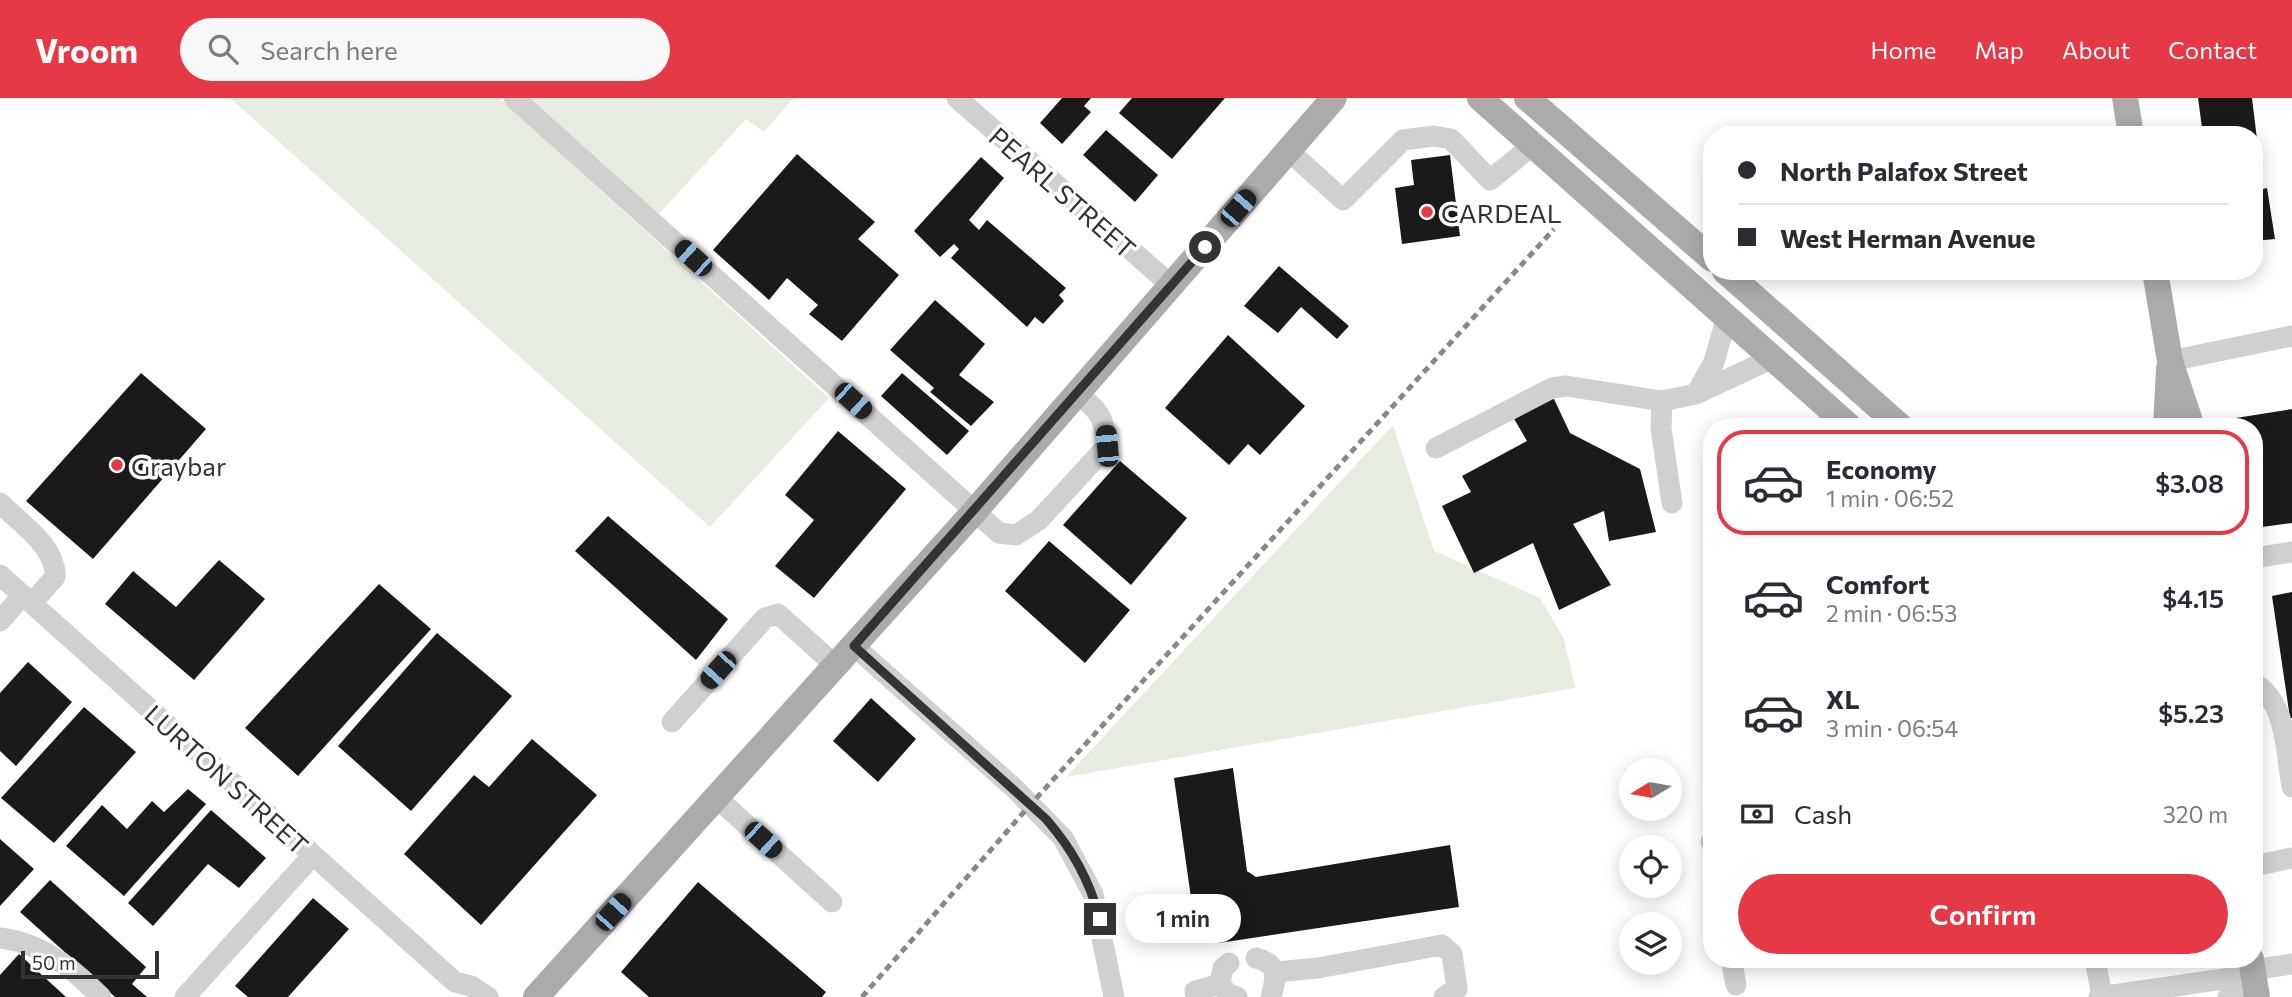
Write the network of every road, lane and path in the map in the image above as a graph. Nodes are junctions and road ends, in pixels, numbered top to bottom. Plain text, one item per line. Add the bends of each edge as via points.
1 (514, 98) edge
2 (957, 98) edge
3 (1334, 98) edge
4 (1480, 98) edge
5 (1527, 98) edge
6 (2125, 98) edge
7 (2130, 126) edge
8 (1534, 145) junction
9 (1289, 151) junction
10 (1703, 251) edge
11 (1735, 280) edge
12 (2156, 280) edge
13 (1171, 285) junction
14 (1727, 317) junction
15 (2292, 336) edge
16 (1773, 358) junction
17 (2170, 361) junction
18 (1077, 394) junction
19 (1696, 394) junction
20 (1662, 401) junction
21 (1840, 418) edge
22 (1891, 418) edge
23 (2167, 418) edge
24 (2189, 418) edge
25 (1436, 448) dead end
26 (0, 503) edge
27 (1672, 503) dead end
28 (974, 512) junction
29 (2292, 552) edge
30 (2263, 557) edge
31 (0, 575) edge
32 (27, 599) junction
33 (0, 621) edge
34 (854, 646) junction
35 (836, 666) junction
36 (2263, 688) edge
37 (671, 722) dead end
38 (2292, 787) edge
39 (717, 798) junction
40 (313, 855) junction
41 (2292, 858) edge
42 (2263, 864) edge
43 (832, 902) dead end
44 (0, 939) edge
45 (1256, 958) dead end
46 (1229, 963) dead end
47 (2292, 964) edge
48 (1733, 968) edge
49 (2096, 968) edge
50 (1276, 972) junction
51 (2254, 979) edge
52 (1220, 984) junction
53 (1736, 985) dead end
54 (457, 989) edge
55 (1267, 996) edge
56 (101, 997) edge
57 (186, 997) edge
58 (488, 997) edge
59 (536, 997) edge
60 (1114, 997) edge
61 (1196, 997) edge
62 (1237, 997) edge
63 (1444, 997) edge
64 (2101, 997) edge
65 (2228, 997) edge

1 - 28 street
2 - 13 street, PEARL STREET
3 - 9 main road
4 - 8 main road
5 - 10 main road
6 - 7 main road
8 - 9 street via 1490,180 1451,139 1403,139 1343,200
8 - 14 main road
9 - 13 main road
11 - 22 main road
12 - 17 main road
13 - 18 main road
14 - 16 main road
14 - 19 street via 1714,362
15 - 17 street
16 - 19 street
16 - 21 main road
17 - 23 main road
17 - 24 main road
18 - 28 main road
18 - 28 street via 1105,423 1107,446 1039,520 1016,535 999,533
19 - 20 street
20 - 25 street via 1566,386 1552,388
20 - 27 street via 1663,455
26 - 32 street via 48,551 56,566 55,578
28 - 34 main road
29 - 30 street
31 - 32 street, LURTON STREET
32 - 33 street
32 - 40 street, LURTON STREET
34 - 35 main road
34 - 60 street via 1014,788 1063,838 1093,894
35 - 37 street via 778,614 765,618
35 - 39 main road
36 - 38 street via 2277,707
39 - 43 street
39 - 59 main road
40 - 54 street, LURTON STREET
40 - 57 street
41 - 42 street
44 - 56 street via 22,941 70,966
45 - 50 street via 1267,961
46 - 52 street via 1223,968
47 - 51 street
48 - 53 street
49 - 64 street
50 - 55 street via 1276,984
50 - 63 street via 1442,945 1452,954 1457,989
51 - 64 street
51 - 65 street
52 - 61 street via 1195,991
52 - 62 street
54 - 58 street, LURTON STREET via 471,986

